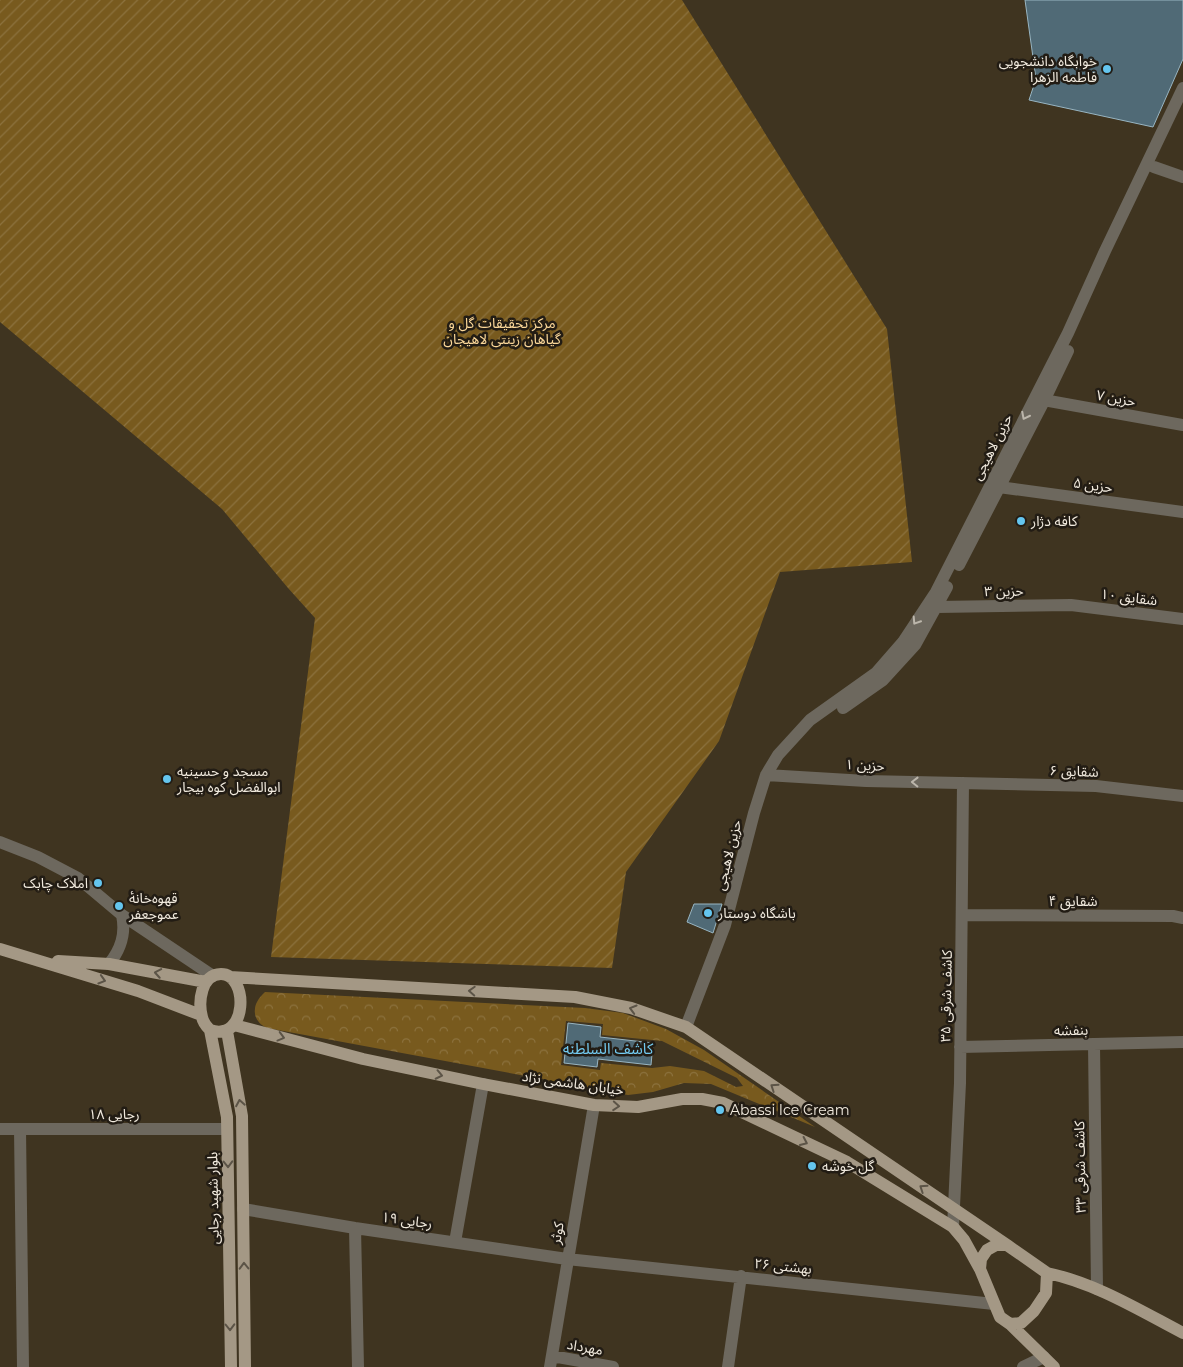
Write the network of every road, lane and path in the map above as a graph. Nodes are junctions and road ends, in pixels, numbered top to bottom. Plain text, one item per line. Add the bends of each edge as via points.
1 (1183, 88) edge
2 (1183, 106) edge
3 (1154, 167) junction
4 (1183, 177) edge
5 (1039, 399) junction
6 (1183, 425) edge
7 (999, 488) junction
8 (1183, 512) edge
9 (1071, 605) joint
10 (937, 607) junction
11 (1183, 619) edge
12 (766, 775) junction
13 (963, 783) junction
14 (1183, 796) edge
15 (0, 842) edge
16 (122, 915) junction
17 (962, 915) junction
18 (1183, 918) edge
19 (0, 950) edge
20 (38, 960) junction
21 (109, 964) junction
22 (230, 977) junction
23 (210, 979) junction
24 (201, 1015) junction
25 (686, 1027) junction
26 (231, 1028) junction
27 (210, 1030) junction
28 (1183, 1042) edge
29 (1094, 1044) junction
30 (960, 1047) junction
31 (234, 1072) junction
32 (220, 1079) junction
33 (483, 1084) junction
34 (594, 1105) junction
35 (0, 1128) edge
36 (20, 1129) junction
37 (227, 1129) junction
38 (244, 1209) junction
39 (955, 1210) junction
40 (953, 1227) junction
41 (355, 1228) junction
42 (455, 1242) junction
43 (1007, 1245) junction
44 (567, 1259) junction
45 (980, 1269) junction
46 (1047, 1273) junction
47 (740, 1276) junction
48 (1097, 1289) junction
49 (994, 1304) junction
50 (1010, 1324) junction
51 (1183, 1333) edge
52 (1044, 1357) junction
53 (551, 1361) edge
54 (23, 1367) edge
55 (230, 1367) edge
56 (246, 1367) edge
57 (358, 1367) edge
58 (613, 1367) edge
59 (728, 1367) edge
60 (1023, 1367) edge
61 (1054, 1367) edge

1 - 5 street, حزین لاهیجی
2 - 3 street, حزین لاهیجی
3 - 4 street
3 - 5 street, حزین لاهیجی
5 - 6 street, حزین ۷
5 - 7 street, حزین لاهیجی
5 -> 12 street, حزین لاهیجی via 936,592 903,642 876,673 810,720 778,755
7 - 8 street, حزین ۵
7 - 10 street, حزین لاهیجی
9 - 10 street, حزین ۳
9 - 11 street, شقایق ۱۰
10 - 12 street, حزین لاهیجی via 915,645 883,680 809,731
13 -> 12 street, حزین ۱
12 - 25 street, حزین لاهیجی via 725,925
13 - 14 street, شقایق ۶ via 1096,786
13 - 17 street, کاشف شرقی ۳۵
15 - 16 street via 78,878
16 - 21 street via 123,937
16 - 23 street
17 - 18 street, شقایق ۴
17 - 30 street, کاشف شرقی ۳۵
19 - 20 main road
20 - 21 main road
20 -> 24 main road via 138,990
23 -> 21 main road
22 - 23 main road via 220,974
25 -> 22 main road via 632,1008 575,997
22 - 26 main road via 236,983 240,1004
23 - 24 main road via 200,1002
24 - 27 main road
39 -> 25 main road
26 - 27 main road via 218,1033
26 - 31 main road
26 -> 33 main road, خیابان هاشمی نژاد
27 - 32 main road, بلوار شهید رجایی
28 - 29 street, بنفشه
29 - 30 street, بنفشه
29 - 48 street, کاشف شرقی ۳۳
30 - 39 street, کاشف شرقی ۳۵
31 - 32 main road via 224,1068
38 -> 31 main road via 242,1116
32 - 37 main road, بلوار شهید رجایی
33 - 34 main road, خیابان هاشمی نژاد
33 - 42 street
34 -> 40 main road, خیابان هاشمی نژاد via 638,1107 689,1099 723,1103 847,1162
34 - 44 street, کوثر
35 - 36 street, رجایی ۱۸
36 - 37 street, رجایی ۱۸
36 - 54 street
37 -> 55 main road, بلوار شهید رجایی
38 - 41 street, رجایی ۱۹
56 -> 38 main road
39 - 40 street, کاشف شرقی ۳۵
39 - 43 main road
40 - 45 main road, خیابان هاشمی نژاد
41 - 42 street, رجایی ۱۹
41 - 57 street
42 - 44 street, رجایی ۱۹
43 - 45 main road via 996,1245 987,1250 981,1259
43 - 46 main road
44 - 47 street, بهشتی ۲۶
44 - 53 street, کوثر
45 - 49 main road
46 - 48 main road
46 - 50 main road via 1046,1293 1040,1303 1021,1323
47 - 49 street, بهشتی ۲۶
47 - 59 street
48 - 51 main road
49 - 50 main road via 1000,1317
50 - 52 main road
52 - 60 street
52 - 61 main road
53 - 58 street, مهرداد

